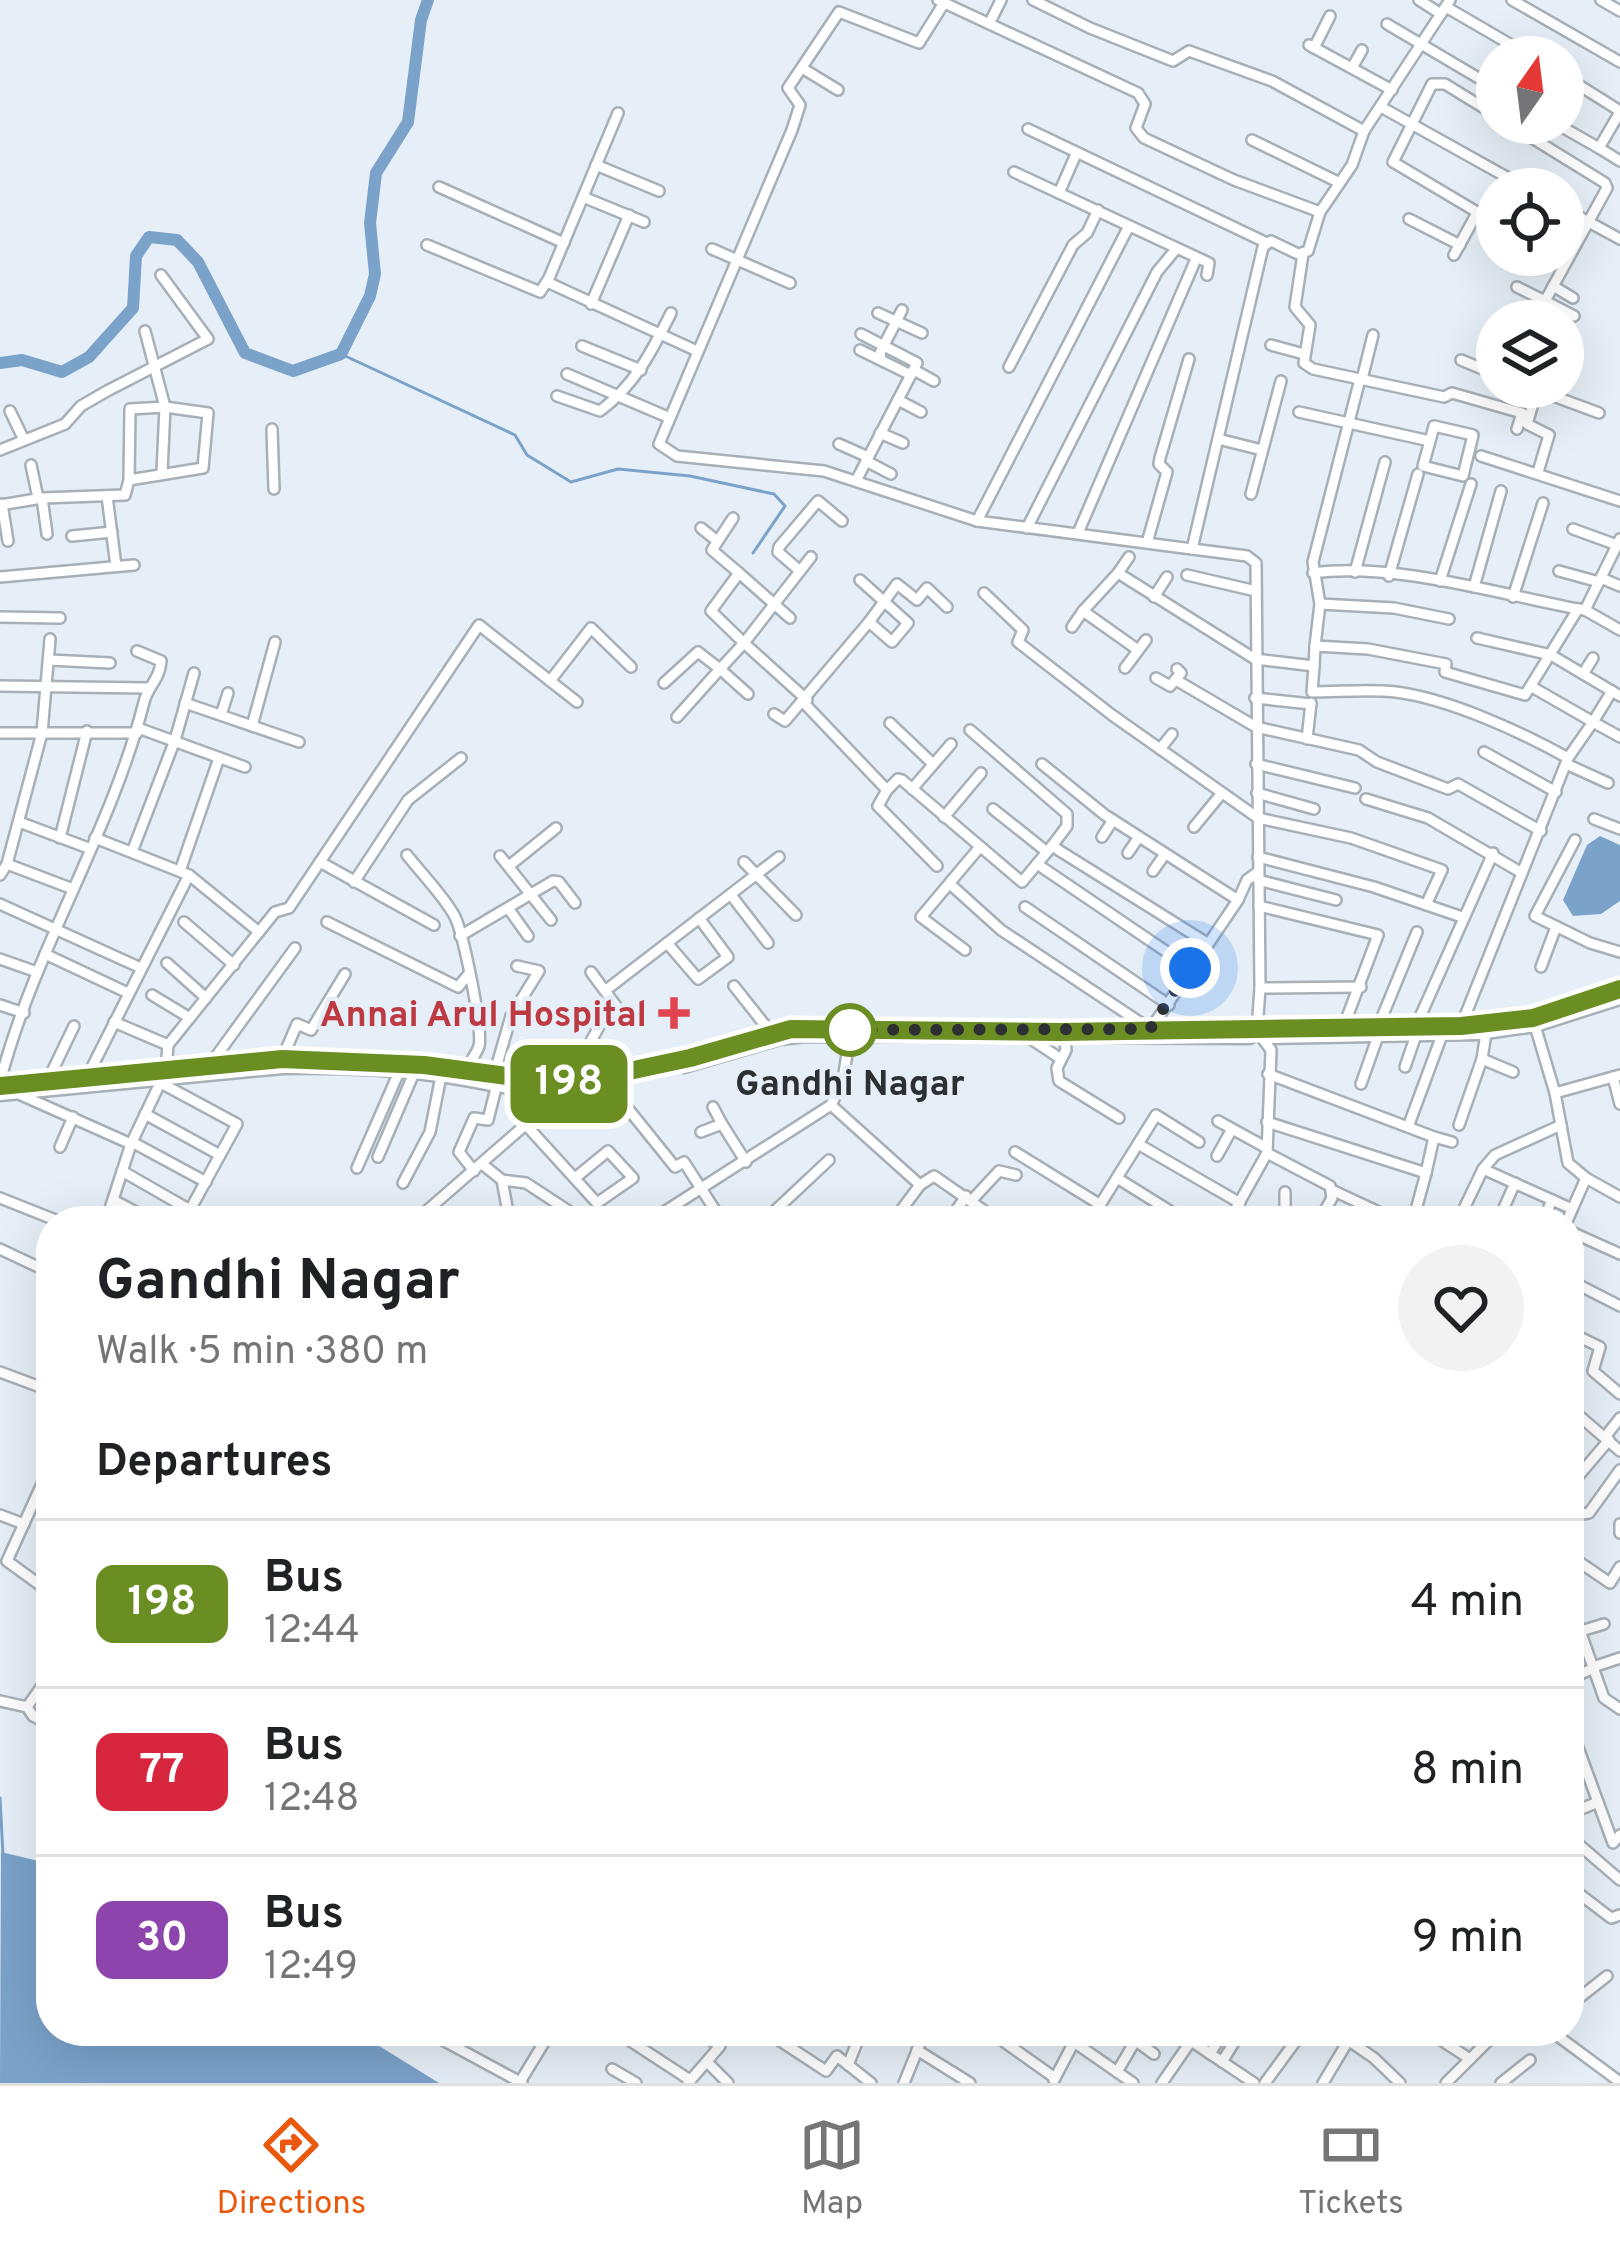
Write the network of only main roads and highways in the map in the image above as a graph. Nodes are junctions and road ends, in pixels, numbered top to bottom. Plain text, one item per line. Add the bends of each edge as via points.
1 (1620, 994) edge
2 (1534, 1022) junction
3 (1378, 1031) junction
4 (1416, 1031) junction
5 (850, 1034) junction
6 (1150, 1034) junction
7 (1259, 1034) junction
8 (462, 1075) junction
9 (162, 1077) junction
10 (0, 1088) edge
11 (566, 1088) junction

1 - 2 main road
2 - 4 main road
2 - 4 main road via 1486,1033
3 - 4 main road
3 - 7 main road
3 - 7 main road
5 - 6 main road
5 - 6 main road
5 - 11 main road via 780,1040 609,1085
5 - 11 main road via 791,1029
6 - 7 main road
8 - 9 main road via 283,1068
8 - 9 main road via 282,1059
8 - 11 main road
9 - 10 main road
9 - 10 main road via 16,1093

